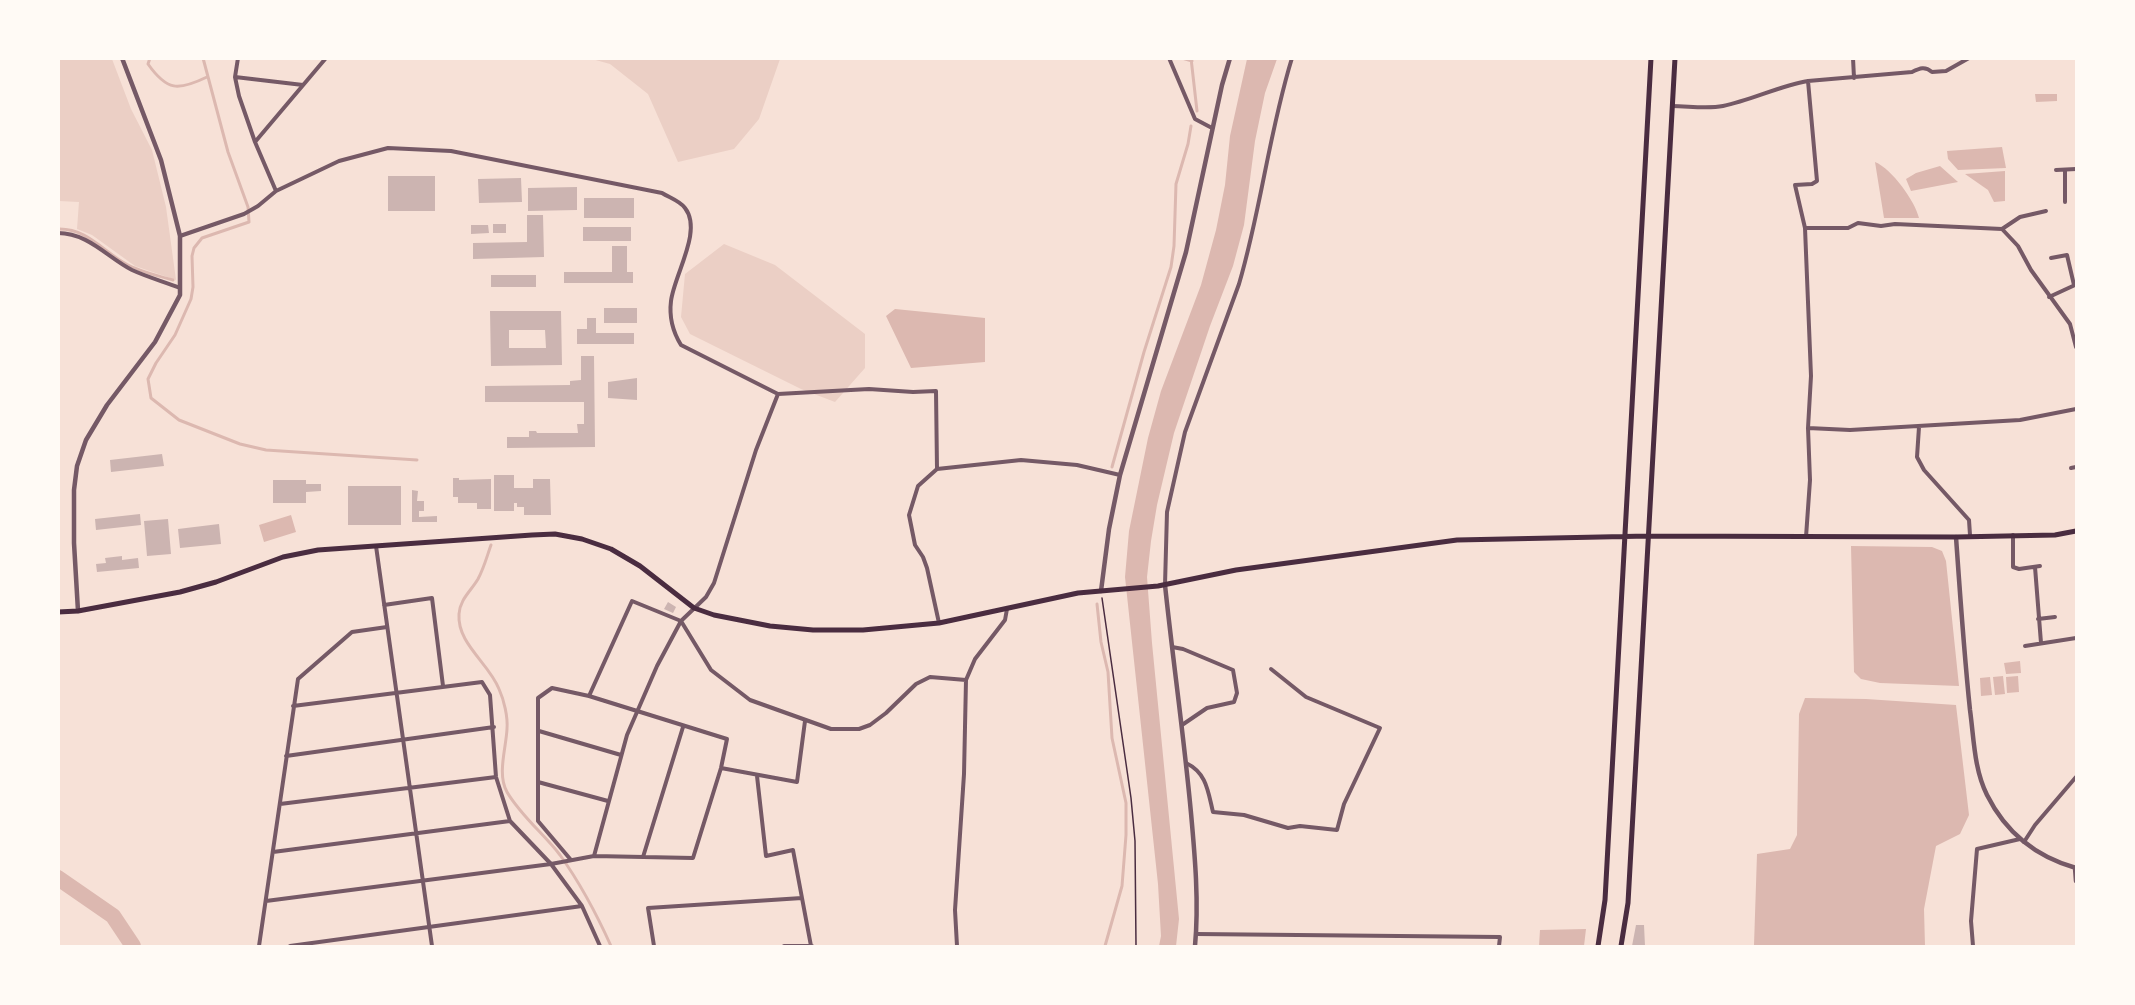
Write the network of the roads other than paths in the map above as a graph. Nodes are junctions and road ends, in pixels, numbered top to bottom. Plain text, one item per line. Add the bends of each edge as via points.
1 (122, 58) edge
2 (238, 58) edge
3 (326, 58) edge
4 (1169, 58) edge
5 (1230, 58) edge
6 (1292, 58) edge
7 (1651, 58) edge
8 (1674, 58) edge
9 (1853, 58) edge
10 (1969, 58) edge
11 (235, 77) junction
12 (1854, 78) junction
13 (1808, 81) junction
14 (304, 85) junction
15 (1672, 106) junction
16 (1212, 128) junction
17 (255, 142) junction
18 (2076, 169) edge
19 (2056, 170) dead end
20 (2065, 170) junction
21 (276, 191) junction
22 (2065, 202) dead end
23 (2046, 211) dead end
24 (1805, 228) junction
25 (2002, 229) junction
26 (58, 233) edge
27 (180, 236) junction
28 (2051, 258) dead end
29 (2075, 285) edge
30 (180, 288) junction
31 (2049, 297) junction
32 (2076, 347) edge
33 (778, 394) junction
34 (2076, 410) edge
35 (1919, 426) junction
36 (1808, 428) junction
37 (937, 469) junction
38 (1120, 476) junction
39 (2076, 531) edge
40 (1970, 535) junction
41 (2013, 535) junction
42 (1648, 536) junction
43 (1624, 537) junction
44 (1806, 537) junction
45 (1956, 537) junction
46 (376, 545) junction
47 (2040, 566) dead end
48 (2034, 567) junction
49 (1161, 585) junction
50 (1101, 591) junction
51 (384, 605) junction
52 (694, 608) junction
53 (1007, 608) junction
54 (78, 611) junction
55 (58, 612) edge
56 (2055, 617) dead end
57 (2038, 619) junction
58 (681, 621) junction
59 (939, 623) junction
60 (387, 627) junction
61 (2076, 639) edge
62 (2041, 643) junction
63 (2025, 646) dead end
64 (1172, 647) junction
65 (1270, 669) dead end
66 (966, 680) junction
67 (443, 686) junction
68 (396, 692) junction
69 (589, 696) junction
70 (293, 706) junction
71 (638, 712) junction
72 (805, 721) junction
73 (1182, 725) junction
74 (494, 727) junction
75 (683, 727) junction
76 (539, 731) junction
77 (403, 740) junction
78 (621, 754) junction
79 (286, 756) junction
80 (1186, 763) junction
81 (721, 768) junction
82 (757, 776) junction
83 (496, 777) junction
84 (2076, 777) edge
85 (538, 782) junction
86 (409, 787) junction
87 (608, 801) junction
88 (280, 804) junction
89 (510, 821) junction
90 (416, 833) junction
91 (2022, 841) junction
92 (273, 852) junction
93 (594, 856) junction
94 (643, 857) junction
95 (571, 860) junction
96 (551, 864) junction
97 (2076, 868) edge
98 (423, 880) junction
99 (2076, 881) edge
100 (802, 898) junction
101 (266, 901) junction
102 (582, 906) junction
103 (429, 927) junction
104 (1196, 934) junction
105 (259, 946) edge
106 (290, 946) edge
107 (432, 946) edge
108 (600, 946) edge
109 (654, 946) edge
110 (784, 946) edge
111 (811, 946) edge
112 (957, 946) edge
113 (1195, 946) edge
114 (1499, 946) edge
115 (1598, 946) edge
116 (1621, 946) edge
117 (1973, 946) edge

1 - 27 street via 161,160
2 - 11 street
3 - 14 street
4 - 16 street via 1195,119
5 - 16 street
6 - 49 street via 1273,127 1246,260 1185,432 1167,512
7 - 43 main road
8 - 15 main road
9 - 12 street
10 - 12 street via 1946,71 1920,68
11 - 14 street
11 - 17 street
12 - 13 street
13 - 15 street via 1721,106
13 - 24 street via 1817,181 1795,184
14 - 17 street
15 - 42 main road
16 - 38 street via 1186,252
17 - 21 street
18 - 20 street
19 - 20 street
20 - 22 street
21 - 27 street via 244,214
21 - 33 street via 339,160 388,148 451,151 662,194 686,209 691,220 691,236 670,303 673,332 681,345
23 - 25 street via 2020,217
24 - 25 street via 1848,228 1858,223
24 - 36 street via 1811,376
25 - 31 street via 2018,246
26 - 30 street via 86,239 134,271
27 - 30 street
28 - 29 street via 2067,255
29 - 31 street
30 - 54 street via 155,342 107,405 86,440 77,466 74,543
31 - 32 street via 2070,324
33 - 37 street via 869,388 936,391
33 - 52 street via 714,583
34 - 35 street via 2020,420
35 - 36 street
35 - 40 street via 1917,457 1969,520
36 - 44 street
37 - 38 street via 1021,460 1077,465
37 - 59 street via 918,486 909,514 915,545 927,568
38 - 50 street
39 - 41 main road
40 - 41 main road
40 - 45 main road
41 - 48 street via 2013,567
42 - 43 main road
42 - 44 main road
42 - 116 main road via 1628,903
43 - 49 main road via 1456,540 1236,570
43 - 115 main road via 1605,900
44 - 45 main road
45 - 91 street via 1967,678 1980,778 1998,815
46 - 51 street
46 - 52 main road via 555,534 582,539 611,549 640,566
46 - 54 main road via 283,557 180,592
47 - 48 street
48 - 57 street
49 - 50 main road
49 - 64 street
50 - 53 main road
51 - 60 street
51 - 67 street via 432,598
52 - 58 street
52 - 59 main road via 770,626 813,630
53 - 59 main road
53 - 66 street via 1005,620 975,659
54 - 55 main road
56 - 57 street
57 - 62 street
58 - 69 street via 632,601
58 - 71 street
58 - 72 street via 711,670 750,700
60 - 68 street
60 - 70 street via 352,632 298,679
61 - 62 street
62 - 63 street
64 - 73 street
64 - 73 street via 1233,670 1237,693 1234,702 1207,708
65 - 80 street via 1306,697 1380,728 1344,804 1337,830 1288,828 1244,815 1213,812 1205,780
66 - 72 street via 930,677 916,684 870,725 859,729 831,729
66 - 112 street via 955,910
67 - 68 street
67 - 74 street via 482,682 490,695
68 - 70 street
68 - 77 street
69 - 71 street
69 - 76 street via 552,688 538,698
70 - 79 street
71 - 75 street
71 - 78 street
72 - 82 street via 797,782
73 - 80 street
74 - 77 street
74 - 83 street
75 - 81 street via 727,739
75 - 94 street
76 - 78 street
76 - 85 street
77 - 79 street
77 - 86 street
78 - 87 street
79 - 88 street
80 - 104 street via 1196,872
81 - 82 street
81 - 94 street via 693,858
82 - 100 street via 766,856 794,850
83 - 86 street
83 - 89 street
84 - 91 street
85 - 87 street
85 - 95 street via 538,821
86 - 88 street
86 - 90 street
87 - 93 street
88 - 92 street
89 - 90 street
89 - 96 street
90 - 92 street
90 - 98 street
91 - 97 street via 2039,854
91 - 117 street via 1977,849 1971,921
92 - 101 street
93 - 94 street
93 - 95 street
95 - 96 street
96 - 98 street
96 - 102 street
97 - 99 street
98 - 101 street
98 - 103 street
100 - 109 street via 648,908
100 - 111 street
101 - 105 street
102 - 103 street
102 - 108 street
103 - 106 street
103 - 107 street
104 - 113 street
104 - 114 street via 1500,937
110 - 111 street

